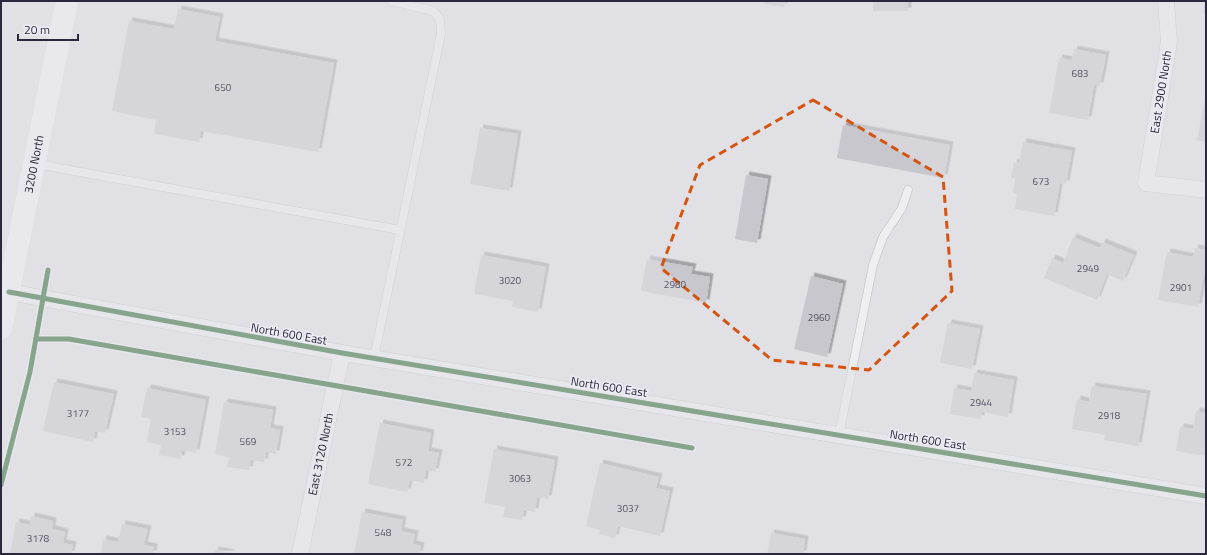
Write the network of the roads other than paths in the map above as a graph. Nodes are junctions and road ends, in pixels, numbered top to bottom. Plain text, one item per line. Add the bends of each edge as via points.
1 (66, 1) edge
2 (392, 1) edge
3 (1166, 1) edge
4 (35, 164) junction
5 (908, 190) dead end
6 (1206, 190) edge
7 (400, 230) junction
8 (9, 292) junction
9 (1, 328) edge
10 (342, 353) junction
11 (374, 358) junction
12 (839, 435) junction
13 (1206, 496) edge
14 (300, 554) edge

1 - 4 street, 3200 North
2 - 7 lane via 433,10 440,19 441,34
3 - 6 street, East 2900 North via 1169,42 1146,183
4 - 7 lane
4 - 8 street, 3200 North
5 - 12 lane via 902,208 883,237 873,265
7 - 11 lane
8 - 9 street, 3200 North
8 - 10 street, North 600 East
10 - 11 street, North 600 East
10 - 14 street, East 3120 North
11 - 12 street, North 600 East
12 - 13 street, North 600 East

